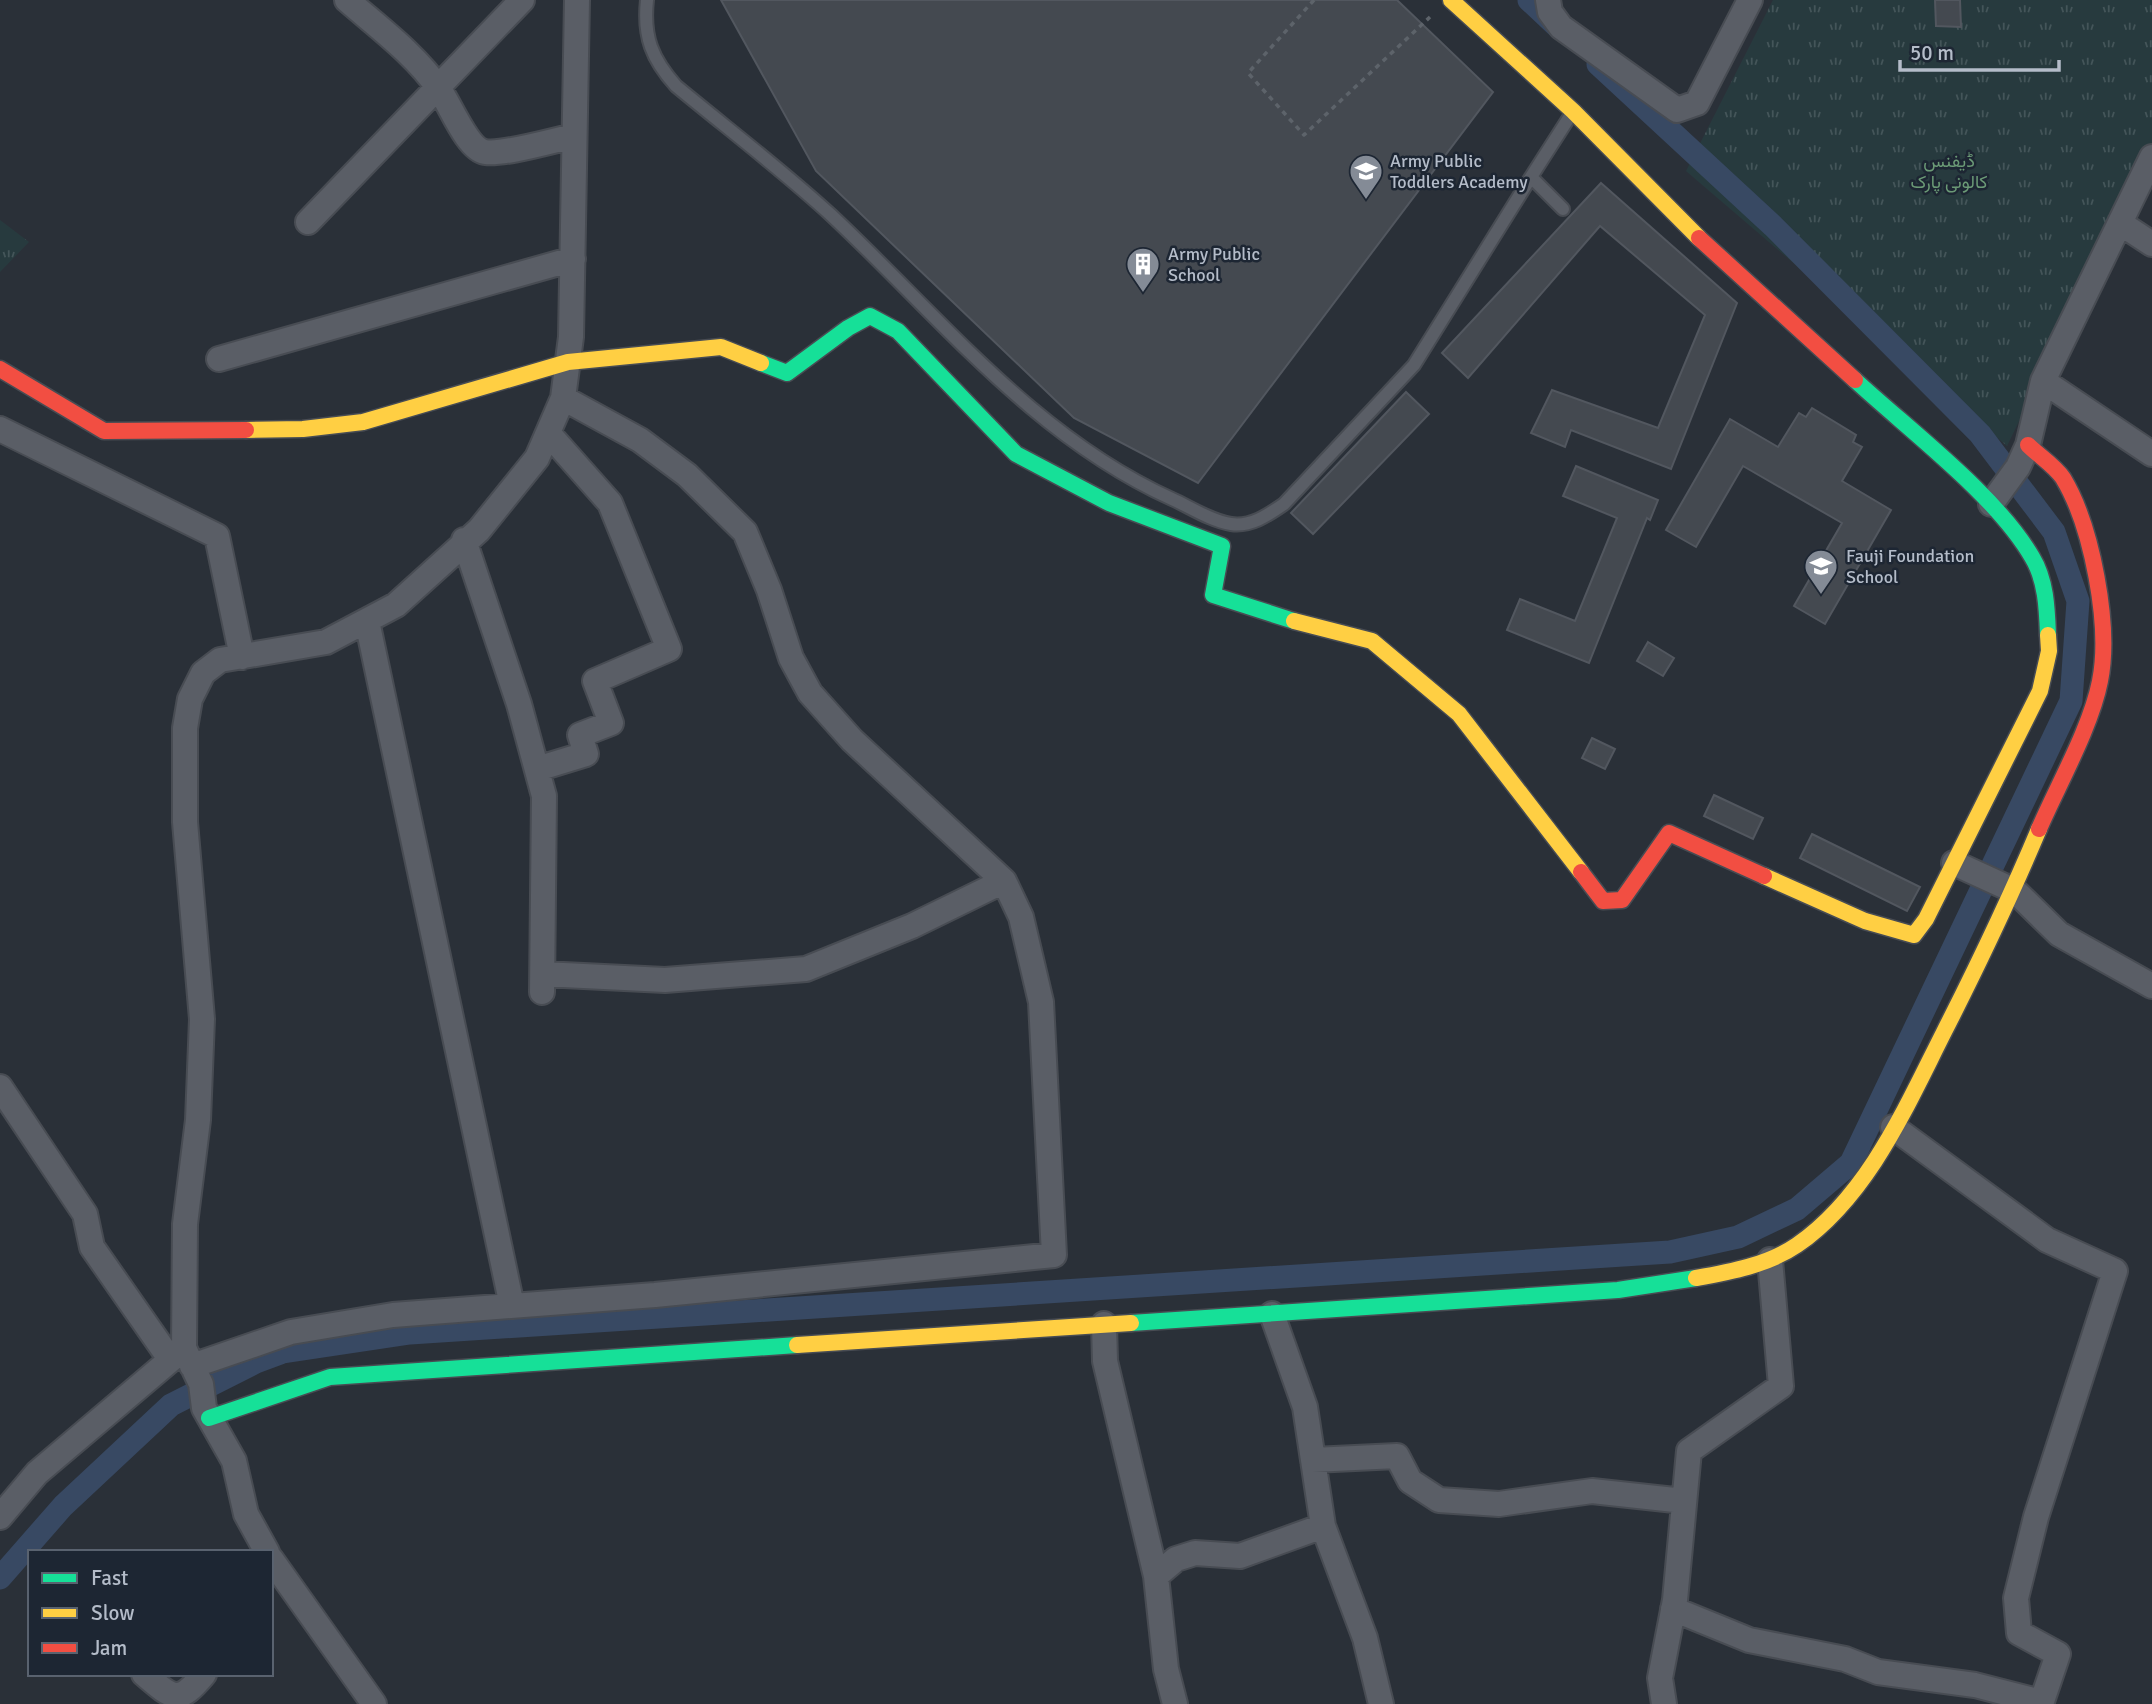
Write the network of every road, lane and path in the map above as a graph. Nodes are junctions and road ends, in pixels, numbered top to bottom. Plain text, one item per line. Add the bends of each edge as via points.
1 (347, 0) edge
2 (522, 0) edge
3 (577, 0) edge
4 (647, 0) edge
5 (1314, 0) edge
6 (1548, 0) edge
7 (1750, 0) edge
8 (1445, 4) edge
9 (439, 87) junction
10 (1573, 111) junction
11 (575, 136) junction
12 (2152, 157) edge
13 (1531, 177) junction
14 (1563, 209) dead end
15 (308, 222) dead end
16 (2120, 223) junction
17 (2152, 244) edge
18 (573, 259) junction
19 (219, 359) dead end
20 (568, 362) junction
21 (0, 369) edge
22 (2043, 381) junction
23 (563, 398) junction
24 (0, 429) edge
25 (548, 433) junction
26 (2152, 454) edge
27 (2023, 456) junction
28 (1995, 497) junction
29 (464, 540) junction
30 (367, 621) junction
31 (242, 657) junction
32 (537, 769) junction
33 (1961, 866) junction
34 (1004, 881) junction
35 (2004, 886) junction
36 (2152, 986) edge
37 (0, 1087) edge
38 (1894, 1127) junction
39 (1770, 1260) junction
40 (512, 1306) junction
41 (1272, 1314) junction
42 (1104, 1324) junction
43 (193, 1381) junction
44 (1313, 1460) junction
45 (1684, 1501) junction
46 (0, 1517) edge
47 (1323, 1526) junction
48 (265, 1550) edge
49 (273, 1565) edge
50 (1156, 1576) junction
51 (1673, 1609) junction
52 (146, 1676) edge
53 (203, 1676) edge
54 (2041, 1703) edge
55 (374, 1704) edge
56 (1175, 1704) edge
57 (1381, 1704) edge
58 (1664, 1704) edge

1 - 9 street
2 - 9 street
3 - 11 street
4 - 13 lane via 647,42 658,66 676,86 830,214 979,364 1094,455 1150,489 1231,524 1258,521 1284,504 1414,365
5 - 8 path via 1248,73 1304,135
6 - 7 street via 1561,27 1677,110 1697,103
8 - 10 street
9 - 11 street via 473,146 484,152
9 - 15 street
10 - 13 lane
10 - 28 street via 1700,239
11 - 18 street
12 - 16 street
13 - 14 lane
16 - 17 street
16 - 22 street
18 - 19 street
18 - 20 street
20 - 21 street via 363,422 303,429 117,433 104,431
20 - 23 street
20 - 33 street via 721,347 787,373 870,316 898,331 1016,454 1109,503 1222,546 1213,595 1372,641 1459,714 1603,901 1622,900 1669,834 1865,921 1914,935
22 - 26 street
22 - 27 street
23 - 25 street
23 - 34 street via 640,440 687,475 745,532 791,658 810,694 852,740
24 - 31 street via 217,536
25 - 29 street via 537,458 479,530
25 - 32 street via 610,503 669,649 595,681 611,723 580,735 586,754
27 - 28 street
27 - 35 street via 2061,476 2078,509 2103,630 2101,681
28 - 33 street via 2033,558 2047,598 2049,651 2040,691
29 - 30 street via 396,605
29 - 32 street
30 - 31 street via 326,642
30 - 40 street
31 - 43 street via 220,660 203,673 190,699 185,728 185,822 201,1019 198,1120 185,1224
32 - 34 street via 544,796 542,983 666,980 806,968 912,926
33 - 35 street
34 - 40 street via 1021,917 1041,1002 1054,1255
35 - 36 street via 2059,934
35 - 38 street
37 - 43 street via 85,1214 92,1247
38 - 39 street via 1823,1225
38 - 54 street via 2047,1240 2115,1271 2067,1412 2016,1598 2019,1633 2058,1654
39 - 41 street via 1618,1290
39 - 45 street via 1781,1386 1689,1451
40 - 43 street via 393,1315 291,1332
41 - 42 street
41 - 44 street via 1306,1408
42 - 43 street via 330,1377 279,1392
42 - 50 street via 1105,1361
43 - 46 street via 37,1473
43 - 48 street via 234,1461 246,1514
44 - 45 street via 1397,1456 1410,1480 1439,1500 1499,1504 1592,1491
44 - 47 street
45 - 51 street
47 - 50 street via 1240,1556 1195,1553 1176,1559
47 - 57 street via 1365,1638
49 - 55 street
50 - 56 street via 1166,1669
51 - 54 street via 1749,1640 1845,1660 1878,1672 1975,1685
51 - 58 street via 1660,1678
52 - 53 street via 180,1700 189,1696

